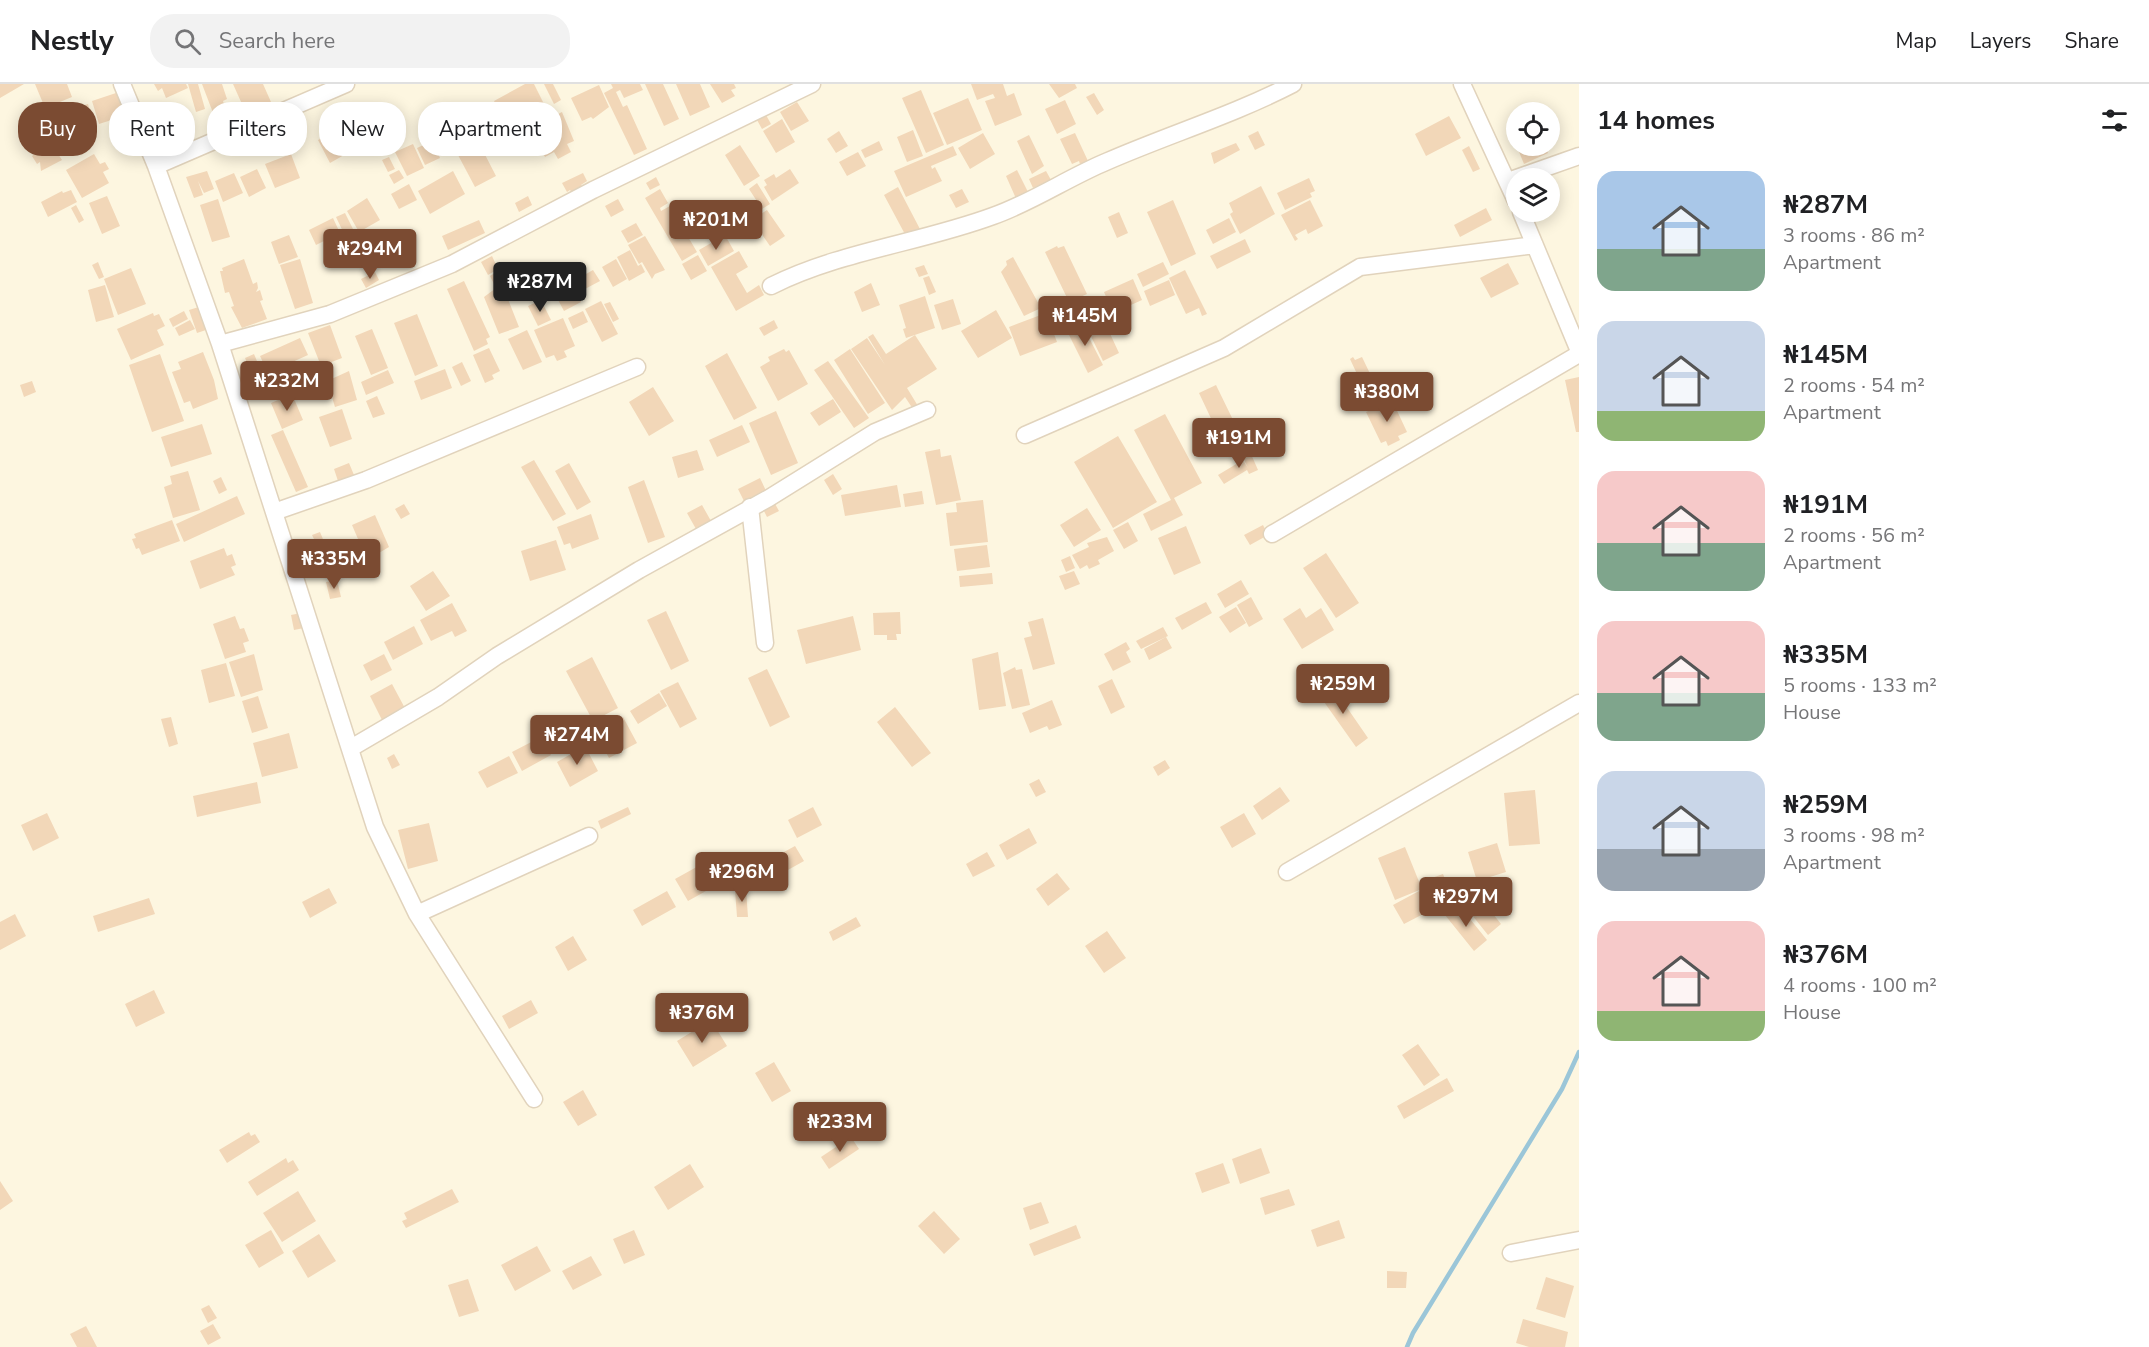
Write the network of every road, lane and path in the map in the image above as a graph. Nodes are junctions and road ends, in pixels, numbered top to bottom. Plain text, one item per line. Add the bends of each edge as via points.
1 (122, 84) edge
2 (346, 84) edge
3 (812, 84) edge
4 (1293, 84) edge
5 (1462, 84) edge
6 (1579, 156) edge
7 (156, 166) junction
8 (1545, 168) edge
9 (1506, 177) edge
10 (1525, 222) edge
11 (1535, 245) junction
12 (771, 286) dead end
13 (220, 344) junction
14 (1579, 352) edge
15 (637, 368) dead end
16 (927, 410) dead end
17 (1026, 435) dead end
18 (750, 507) junction
19 (274, 512) junction
20 (1272, 534) dead end
21 (765, 643) dead end
22 (1579, 703) edge
23 (351, 748) junction
24 (589, 836) dead end
25 (1287, 872) dead end
26 (417, 914) junction
27 (534, 1099) dead end
28 (1579, 1240) edge
29 (1511, 1253) dead end

1 - 7 street
2 - 7 street
3 - 13 street via 593,190 452,264 330,314
4 - 12 street via 1246,108 1108,161 994,216 842,258
5 - 9 street
6 - 8 street
7 - 13 street
10 - 11 street
11 - 14 street
11 - 17 street via 1360,267 1224,348
13 - 19 street
14 - 20 street
15 - 19 street via 366,480
16 - 18 street via 875,432
18 - 21 street
18 - 23 street via 639,570
19 - 23 street
22 - 25 street
23 - 26 street via 375,826
24 - 26 street
26 - 27 street
28 - 29 street

